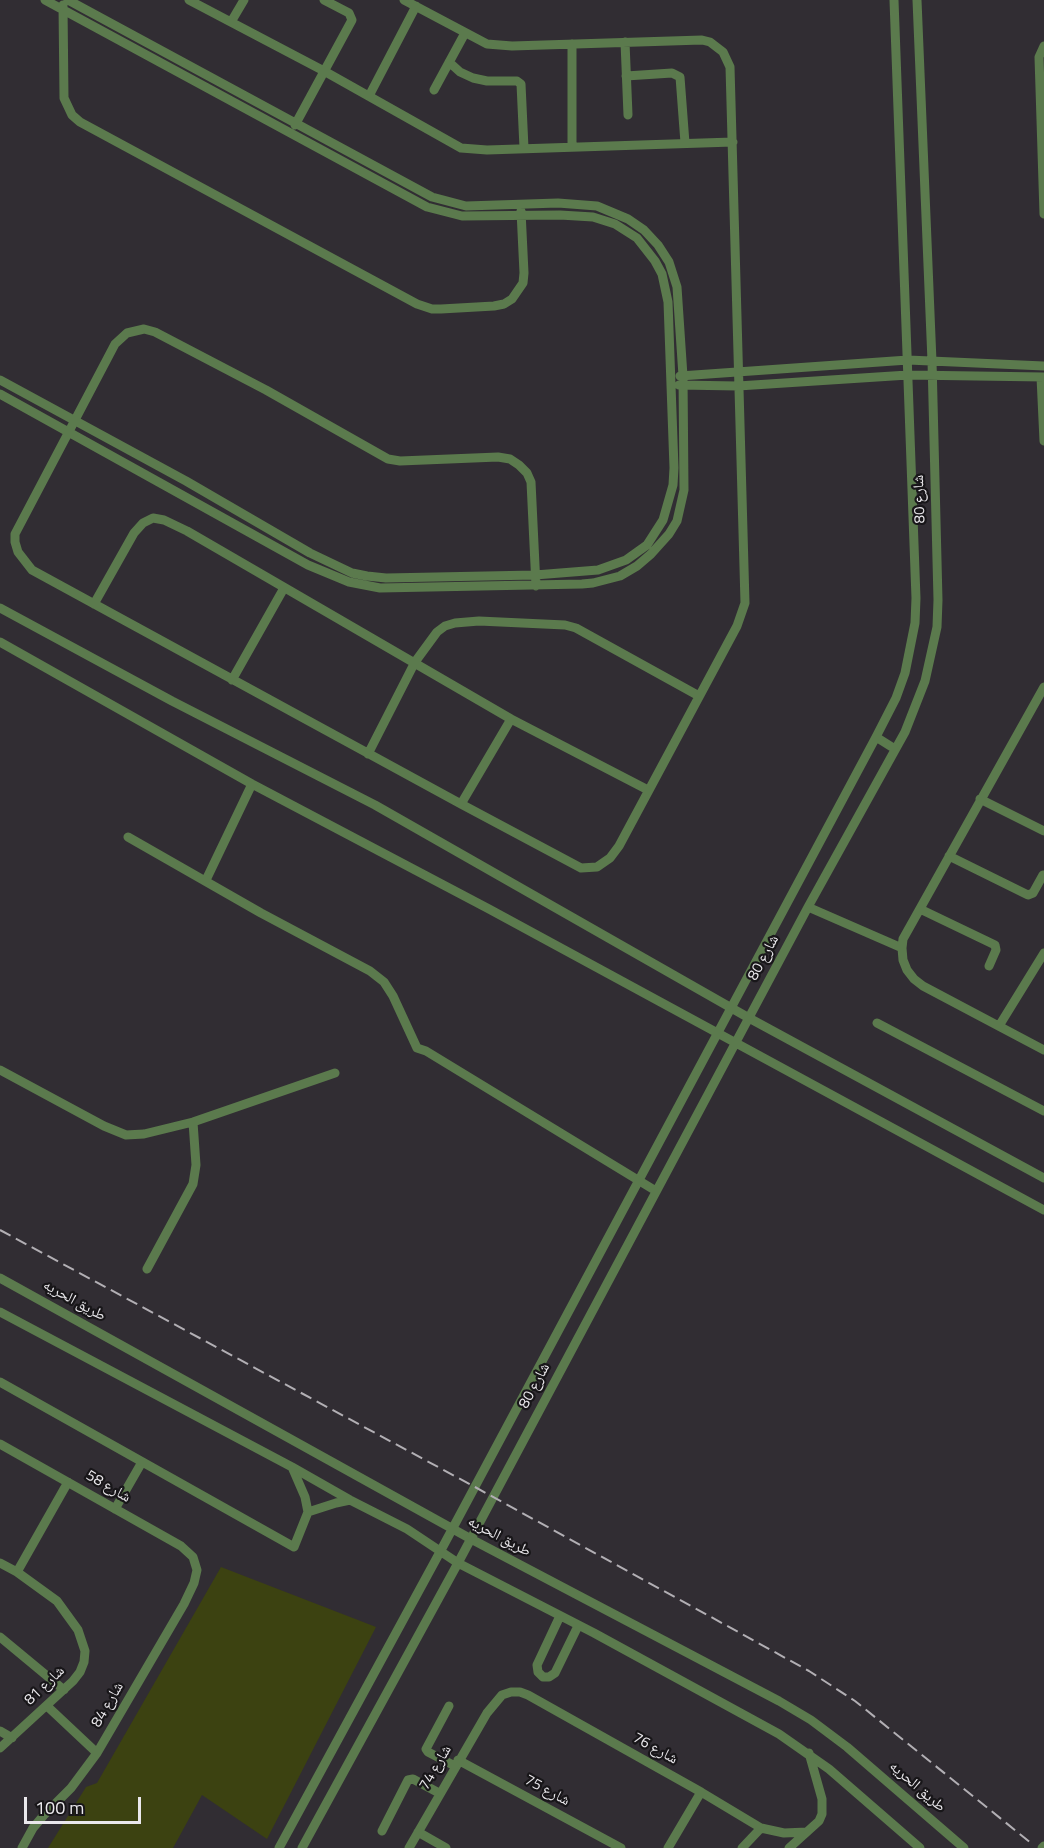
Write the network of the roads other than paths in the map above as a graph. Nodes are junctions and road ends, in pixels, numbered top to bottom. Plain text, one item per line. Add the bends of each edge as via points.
1 (45, 0) edge
2 (63, 0) edge
3 (68, 0) edge
4 (189, 0) edge
5 (244, 0) edge
6 (324, 0) edge
7 (404, 0) edge
8 (894, 0) edge
9 (917, 0) edge
10 (416, 6) junction
11 (64, 10) junction
12 (231, 22) junction
13 (465, 33) junction
14 (625, 42) junction
15 (572, 44) junction
16 (1044, 46) edge
17 (449, 62) junction
18 (324, 71) junction
19 (626, 76) junction
20 (434, 90) dead end
21 (1042, 92) edge
22 (369, 96) junction
23 (628, 115) dead end
24 (295, 125) junction
25 (733, 142) junction
26 (685, 143) junction
27 (572, 146) junction
28 (524, 148) junction
29 (521, 205) junction
30 (1044, 214) edge
31 (521, 216) junction
32 (908, 360) junction
33 (932, 361) junction
34 (1044, 366) edge
35 (739, 373) junction
36 (909, 375) junction
37 (932, 375) junction
38 (1043, 377) edge
39 (0, 380) edge
40 (683, 380) junction
41 (671, 381) junction
42 (738, 386) junction
43 (0, 394) edge
44 (74, 421) junction
45 (68, 432) junction
46 (1044, 441) edge
47 (535, 575) junction
48 (536, 585) junction
49 (284, 588) junction
50 (94, 604) junction
51 (0, 608) edge
52 (0, 642) edge
53 (415, 662) junction
54 (232, 680) junction
55 (1044, 687) edge
56 (699, 696) junction
57 (511, 718) junction
58 (876, 737) junction
59 (895, 749) junction
60 (368, 754) junction
61 (252, 784) junction
62 (648, 790) junction
63 (980, 800) junction
64 (461, 804) junction
65 (1043, 828) edge
66 (128, 837) dead end
67 (949, 856) junction
68 (1043, 875) edge
69 (206, 880) junction
70 (808, 907) junction
71 (920, 909) junction
72 (902, 948) junction
73 (1044, 953) edge
74 (989, 966) dead end
75 (1040, 972) edge
76 (732, 1007) junction
77 (749, 1018) junction
78 (877, 1023) dead end
79 (999, 1026) junction
80 (717, 1034) junction
81 (735, 1044) junction
82 (1044, 1050) edge
83 (0, 1070) edge
84 (335, 1073) dead end
85 (1044, 1111) edge
86 (193, 1122) junction
87 (1044, 1178) edge
88 (639, 1180) junction
89 (656, 1191) junction
90 (1044, 1210) edge
91 (607, 1240) junction
92 (624, 1251) junction
93 (147, 1269) dead end
94 (0, 1278) edge
95 (0, 1312) edge
96 (0, 1382) edge
97 (0, 1444) edge
98 (142, 1462) junction
99 (292, 1467) junction
100 (68, 1482) junction
101 (350, 1500) junction
102 (115, 1509) junction
103 (308, 1512) junction
104 (452, 1529) junction
105 (471, 1539) junction
106 (440, 1552) junction
107 (0, 1563) edge
108 (196, 1563) joint
109 (458, 1563) junction
110 (17, 1572) junction
111 (560, 1616) junction
112 (578, 1626) junction
113 (553, 1631) junction
114 (0, 1636) edge
115 (571, 1640) junction
116 (64, 1689) junction
117 (492, 1705) joint
118 (47, 1706) junction
119 (449, 1706) dead end
120 (0, 1731) edge
121 (12, 1738) junction
122 (0, 1748) edge
123 (97, 1753) junction
124 (809, 1753) junction
125 (457, 1763) junction
126 (701, 1792) junction
127 (439, 1793) junction
128 (761, 1828) junction
129 (382, 1831) dead end
130 (418, 1832) junction
131 (807, 1832) junction
132 (22, 1848) edge
133 (279, 1848) edge
134 (302, 1848) edge
135 (409, 1848) edge
136 (447, 1848) edge
137 (621, 1848) edge
138 (668, 1848) edge
139 (742, 1848) edge
140 (789, 1848) edge
141 (920, 1848) edge
142 (964, 1848) edge

1 - 11 street
2 - 11 street
3 - 24 street
4 - 12 street
5 - 12 street
6 - 18 street via 349,13 352,20
7 - 10 street
8 - 32 street, شارع 80
9 - 33 street, شارع 80
10 - 13 street
10 - 22 street
11 - 31 street via 427,207 462,216
11 - 31 street via 63,88 67,107 80,122 417,304 441,309 495,306 512,299 523,283
12 - 18 street
13 - 15 street via 499,46
13 - 17 street
14 - 15 street
14 - 19 street
14 - 25 street via 694,39 710,42 723,52 730,67
15 - 27 street
16 - 21 street via 1039,57
17 - 20 street
17 - 28 street via 473,78 522,84
18 - 22 street
18 - 24 street
19 - 23 street
19 - 26 street via 672,73 680,77
21 - 30 street
22 - 28 street via 462,148
24 - 29 street via 448,203 483,207
25 - 26 street
25 - 35 street
26 - 27 street
27 - 28 street
29 - 31 street
29 - 40 street via 597,206 628,219 658,245 674,274 679,300
31 - 41 street via 604,220 625,230 647,249 666,288
32 - 33 street
32 - 35 street
32 - 36 street, شارع 80
33 - 34 street
33 - 37 street, شارع 80
35 - 40 street
35 - 42 street
36 - 37 street
36 - 42 street
36 - 58 street, شارع 80 via 915,623 905,674
37 - 38 street
37 - 59 street, شارع 80 via 937,627 925,681
38 - 46 street
39 - 44 street
40 - 41 street
40 - 42 street
40 - 48 street via 684,490 677,521 669,534 637,566 620,576 593,583
41 - 47 street via 673,485 656,534 638,552 612,566
42 - 56 street via 745,603 738,626
43 - 45 street
44 - 45 street
44 - 47 street via 352,573 386,578
44 - 47 street via 121,337 136,330 155,332 388,459 510,459 527,472 531,482
45 - 48 street via 308,565 349,582 380,588
45 - 50 street via 15,534 15,542 32,570
47 - 48 street
49 - 50 street via 187,531 153,518 134,533
49 - 53 street
49 - 54 street
50 - 54 street
51 - 76 street via 375,805
52 - 61 street
53 - 56 street via 437,632 455,623 554,623 576,628
53 - 57 street
53 - 60 street
54 - 60 street
55 - 63 street
56 - 62 street
57 - 62 street
57 - 64 street
58 - 59 street
58 - 76 street, شارع 80
59 - 70 street, شارع 80
60 - 64 street
61 - 69 street
61 - 80 street
62 - 64 street via 619,846 610,858 589,869
63 - 65 street
63 - 67 street
66 - 69 street
67 - 68 street via 1028,895
67 - 71 street
69 - 88 street via 370,971 393,996 417,1048
70 - 72 street
70 - 77 street, شارع 80
71 - 72 street
71 - 74 street via 995,945
72 - 79 street via 903,960 914,979
73 - 75 street
75 - 79 street
76 - 77 street
76 - 80 street, شارع 80
77 - 81 street, شارع 80
77 - 87 street
78 - 85 street
79 - 82 street
80 - 81 street
80 - 88 street, شارع 80
81 - 89 street, شارع 80
81 - 90 street
83 - 86 street via 126,1135
84 - 86 street
86 - 93 street via 193,1184
88 - 89 street
88 - 91 street, شارع 80
89 - 92 street, شارع 80
91 - 92 street
91 - 104 street, شارع 80
92 - 105 street, شارع 80
94 - 104 street, طريق الحريه
95 - 99 street
96 - 98 street
97 - 100 street, شارع 58
98 - 102 street
98 - 103 street via 294,1547
99 - 101 street
99 - 103 street
100 - 102 street, شارع 58
100 - 110 street
101 - 103 street
101 - 106 street via 407,1528
102 - 108 street, شارع 58 via 181,1546
104 - 105 street, طريق الحريه
104 - 106 street, شارع 80
105 - 109 street, شارع 80
105 - 142 street, طريق الحريه via 811,1720
106 - 109 street
106 - 133 street, شارع 80
107 - 110 street, شارع 81
108 - 123 street, شارع 84 via 194,1583 184,1604
109 - 111 street
109 - 134 street, شارع 80
110 - 116 street, شارع 81 via 57,1601 83,1640 84,1662
111 - 112 street
111 - 113 street
112 - 115 street
112 - 124 street
113 - 115 street
113 - 115 street via 537,1665 543,1677 555,1673
114 - 116 street
116 - 118 street, شارع 81
117 - 125 street, شارع 74
117 - 126 street, شارع 76 via 502,1695 520,1692
118 - 121 street, شارع 81
118 - 123 street
119 - 125 street, شارع 75 via 426,1749
120 - 121 street
121 - 122 street, شارع 81
123 - 132 street, شارع 84 via 33,1828
124 - 131 street via 823,1806 819,1821
124 - 141 street
125 - 127 street, شارع 74
125 - 137 street, شارع 75
126 - 128 street, شارع 76
126 - 138 street
127 - 129 street via 408,1780
127 - 130 street, شارع 74
128 - 131 street, شارع 76
128 - 139 street
130 - 135 street, شارع 74
130 - 136 street
131 - 140 street

